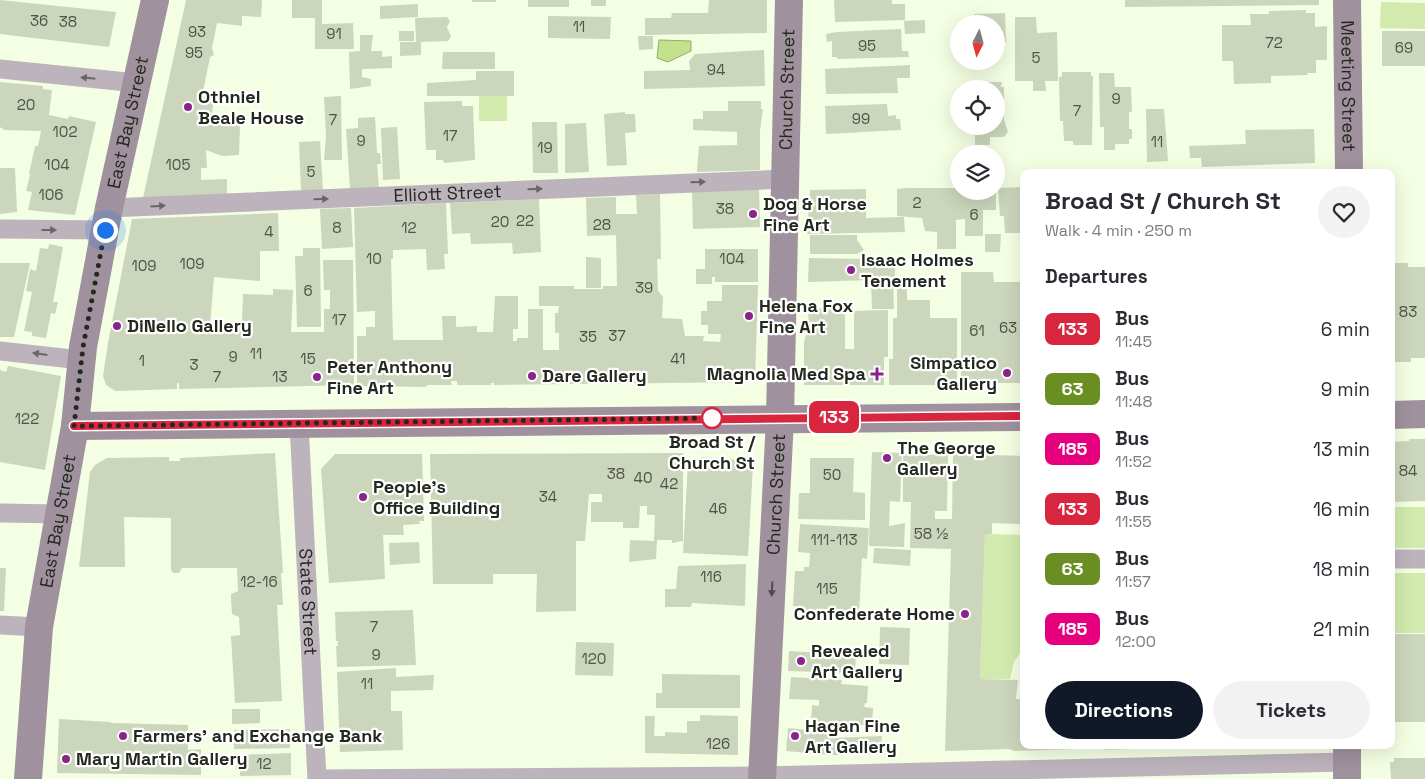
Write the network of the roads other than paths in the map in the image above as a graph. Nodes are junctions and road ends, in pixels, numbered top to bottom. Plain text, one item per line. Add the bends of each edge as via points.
1 (154, 0) edge
2 (789, 0) edge
3 (1347, 0) edge
4 (0, 69) edge
5 (137, 83) junction
6 (1349, 169) edge
7 (784, 179) junction
8 (107, 219) junction
9 (0, 229) edge
10 (0, 351) edge
11 (81, 360) junction
12 (1395, 414) edge
13 (1425, 414) edge
14 (1020, 416) edge
15 (780, 418) junction
16 (299, 423) junction
17 (74, 426) junction
18 (0, 513) edge
19 (58, 514) junction
20 (1395, 559) edge
21 (1425, 559) edge
22 (0, 625) edge
23 (39, 627) junction
24 (1347, 762) edge
25 (762, 778) edge
26 (28, 779) edge
27 (317, 779) edge

1 - 5 street, East Bay Street
2 - 7 street, Church Street
3 - 6 street, Meeting Street
5 -> 4 street
5 - 8 street, East Bay Street
8 -> 7 street, Elliott Street
7 - 15 street, Church Street
9 -> 8 street, Elliott Street
8 - 11 street, East Bay Street
11 -> 10 street
11 - 17 street, East Bay Street
12 - 13 street
14 - 15 street
15 - 16 street
15 -> 25 street, Church Street
16 - 17 street
16 - 27 street, State Street
17 - 19 street, East Bay Street
18 - 19 street
19 - 23 street, East Bay Street
20 - 21 street
22 - 23 street
23 - 26 street, East Bay Street
24 - 25 street
25 - 27 street

